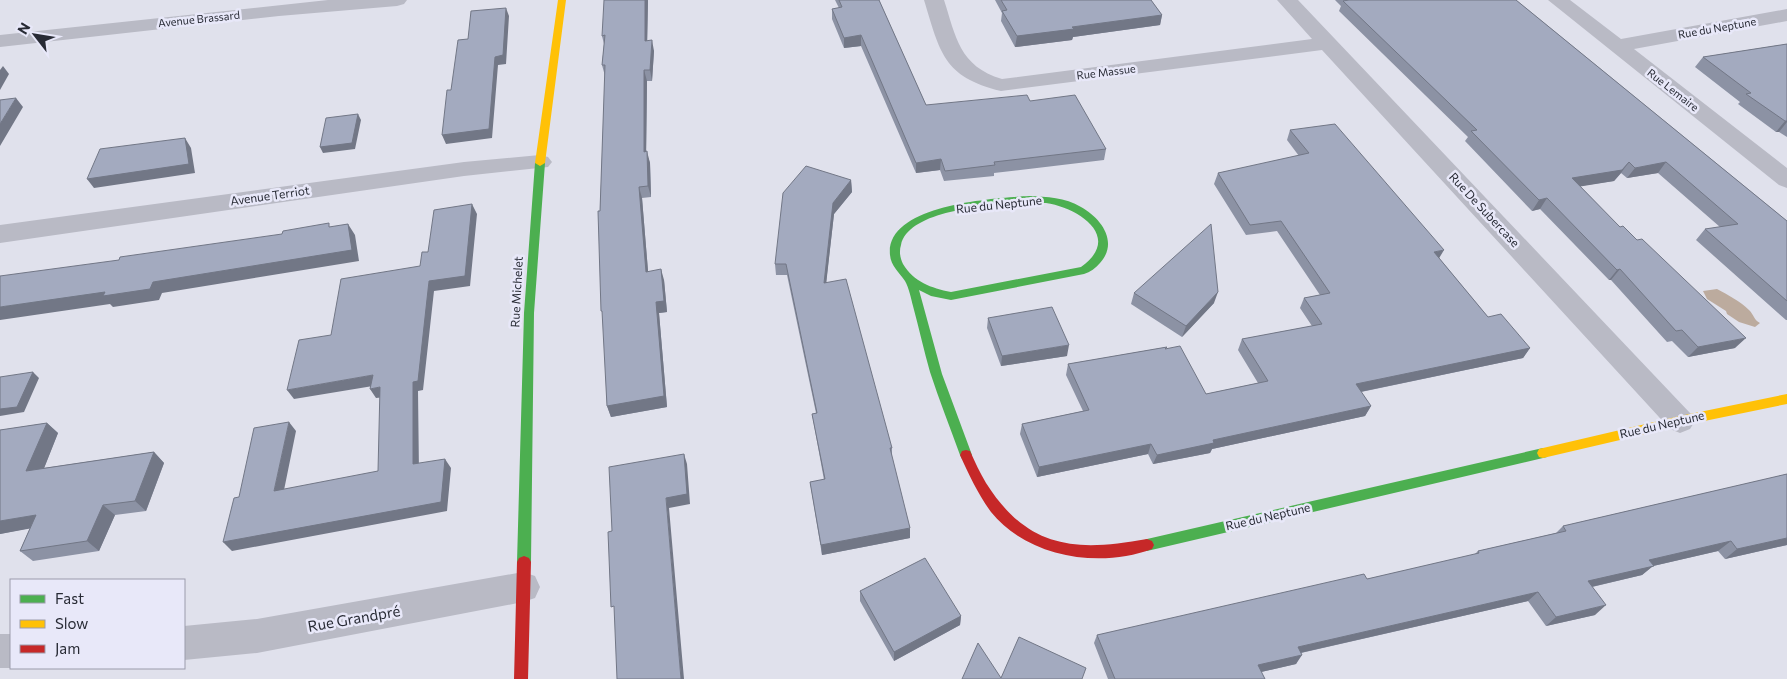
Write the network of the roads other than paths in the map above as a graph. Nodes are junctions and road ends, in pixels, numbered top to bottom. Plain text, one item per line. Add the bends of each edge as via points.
1 (398, 0) edge
2 (562, 0) edge
3 (934, 0) edge
4 (1287, 0) edge
5 (1558, 0) edge
6 (281, 5) edge
7 (1787, 15) edge
8 (0, 41) edge
9 (1327, 43) junction
10 (1618, 46) junction
11 (540, 162) junction
12 (1787, 180) edge
13 (0, 234) edge
14 (911, 282) junction
15 (1787, 399) edge
16 (1680, 420) junction
17 (523, 587) junction
18 (185, 643) edge
19 (521, 679) edge

1 - 6 street, Avenue Brassard
2 - 11 street, Rue Michelet
3 - 9 street, Rue Massue via 959,66 974,77 1001,85
4 - 9 street, Rue De Subercase
5 - 10 street, Rue Lemaire
6 - 8 street, Avenue Brassard
7 - 10 street, Rue du Neptune
9 - 16 street, Rue De Subercase
10 - 12 street, Rue Lemaire
11 - 13 street, Avenue Terriot via 464,169
11 - 17 street, Rue Michelet via 529,313
14 - 14 street, Rue du Neptune via 951,296 1084,270 1099,258 1103,236 1092,218 1062,202 1035,199 945,210 917,220 898,238 896,261
14 - 16 street, Rue du Neptune via 932,360 982,492 1014,527 1038,541 1061,549 1095,554 1121,551
15 - 16 street, Rue du Neptune
17 - 18 street, Rue Grandpré via 257,636
17 - 19 street, Rue Michelet

